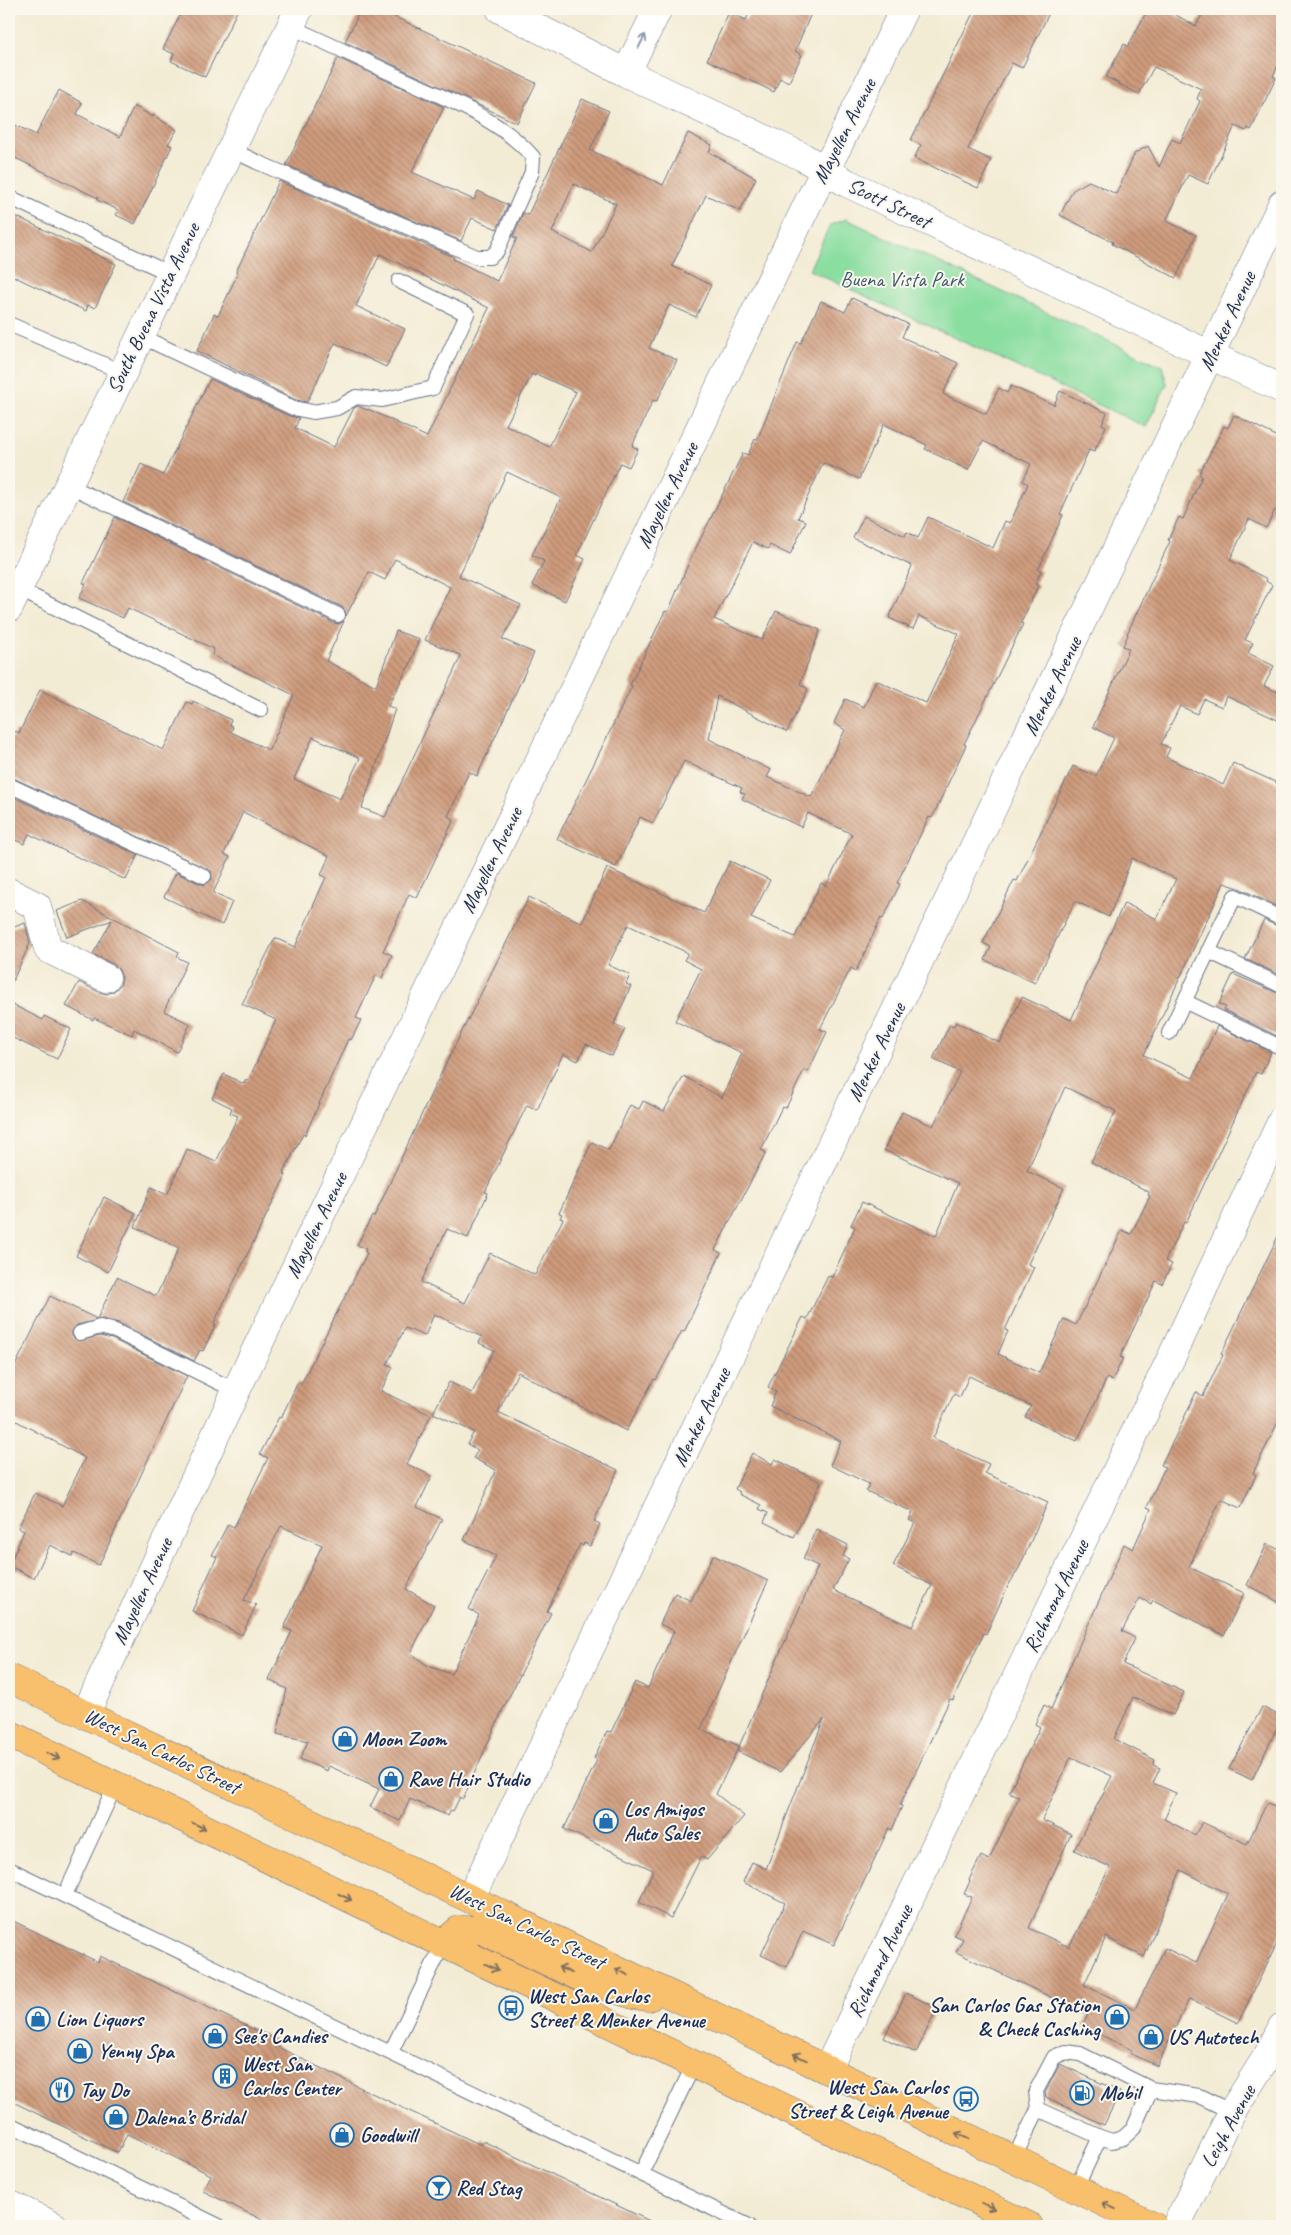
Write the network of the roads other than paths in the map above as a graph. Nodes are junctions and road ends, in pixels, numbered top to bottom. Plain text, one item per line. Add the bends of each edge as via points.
1 (500, 9) edge
2 (658, 9) edge
3 (904, 9) edge
4 (295, 18) edge
5 (626, 73) junction
6 (230, 149) junction
7 (824, 170) junction
8 (9, 197) edge
9 (1282, 204) edge
10 (170, 274) junction
11 (400, 281) dead end
12 (9, 324) edge
13 (140, 336) junction
14 (1211, 356) junction
15 (122, 372) junction
16 (1282, 389) edge
17 (68, 485) junction
18 (13, 598) edge
19 (338, 615) dead end
20 (261, 710) dead end
21 (9, 784) edge
22 (204, 876) dead end
23 (9, 892) edge
24 (1282, 919) edge
25 (1208, 951) junction
26 (106, 978) dead end
27 (1282, 986) edge
28 (1184, 1001) junction
29 (1169, 1033) dead end
30 (1282, 1048) edge
31 (1282, 1120) edge
32 (80, 1333) dead end
33 (236, 1391) junction
34 (9, 1678) edge
35 (85, 1714) junction
36 (9, 1734) edge
37 (115, 1786) junction
38 (9, 1869) edge
39 (66, 1895) junction
40 (470, 1899) junction
41 (443, 1944) junction
42 (678, 1999) junction
43 (1282, 2026) edge
44 (391, 2052) junction
45 (694, 2064) junction
46 (827, 2070) junction
47 (1151, 2089) junction
48 (1038, 2109) junction
49 (1232, 2112) junction
50 (9, 2124) edge
51 (1100, 2138) junction
52 (1014, 2160) junction
53 (641, 2174) junction
54 (1075, 2190) junction
55 (9, 2204) edge
56 (54, 2226) edge
57 (219, 2226) edge
58 (749, 2226) edge
59 (1029, 2226) edge
60 (1153, 2226) edge
61 (1176, 2226) edge

1 - 5 street, Scott Street
5 -> 2 street
3 - 7 street, Mayellen Avenue
4 - 6 street, South Buena Vista Avenue
4 - 6 lane via 491,123 525,148 533,157 532,172 505,235 490,256 477,257
5 - 7 street, Scott Street
6 - 10 street, South Buena Vista Avenue
7 - 14 street, Scott Street
7 - 33 street, Mayellen Avenue
8 - 10 lane
9 - 14 street, Menker Avenue
10 - 13 street, South Buena Vista Avenue
11 - 13 lane via 467,314 433,388 405,396 382,400 356,397 337,408 313,412 293,408
12 - 15 lane
13 - 15 street, South Buena Vista Avenue
14 - 16 street, Scott Street
14 - 40 street, Menker Avenue
15 - 17 street, South Buena Vista Avenue
17 - 18 street, South Buena Vista Avenue
17 - 19 lane
18 - 20 lane
21 - 22 lane
23 - 26 street via 37,906 48,949
24 - 25 lane via 1235,896
25 - 27 lane
25 - 28 lane
28 - 29 lane
28 - 30 lane
31 - 46 street, Richmond Avenue via 1172,1356
32 - 33 lane via 100,1328 115,1331
33 - 35 street, Mayellen Avenue
34 - 35 main road, West San Carlos Street
35 - 40 main road, West San Carlos Street
36 -> 37 main road
37 - 39 lane
37 -> 41 main road
38 - 39 lane
39 - 44 lane
42 -> 40 main road, West San Carlos Street
42 -> 41 main road via 633,1995 588,1981 482,1930 459,1930
41 - 44 lane
41 -> 45 main road
46 -> 42 main road, West San Carlos Street
43 - 49 street, Leigh Avenue
44 - 53 lane
45 - 53 lane
45 -> 59 main road
52 -> 46 main road, West San Carlos Street
47 - 48 lane via 1080,2054 1066,2052 1054,2057 1036,2091
47 - 49 lane via 1199,2096
47 - 51 lane via 1133,2129 1123,2138 1112,2141
48 - 51 lane
48 - 52 lane
49 - 61 street, Leigh Avenue
50 - 57 lane
51 - 54 lane
52 - 54 main road, West San Carlos Street
53 - 58 lane
60 -> 54 main road, West San Carlos Street
55 - 56 street

